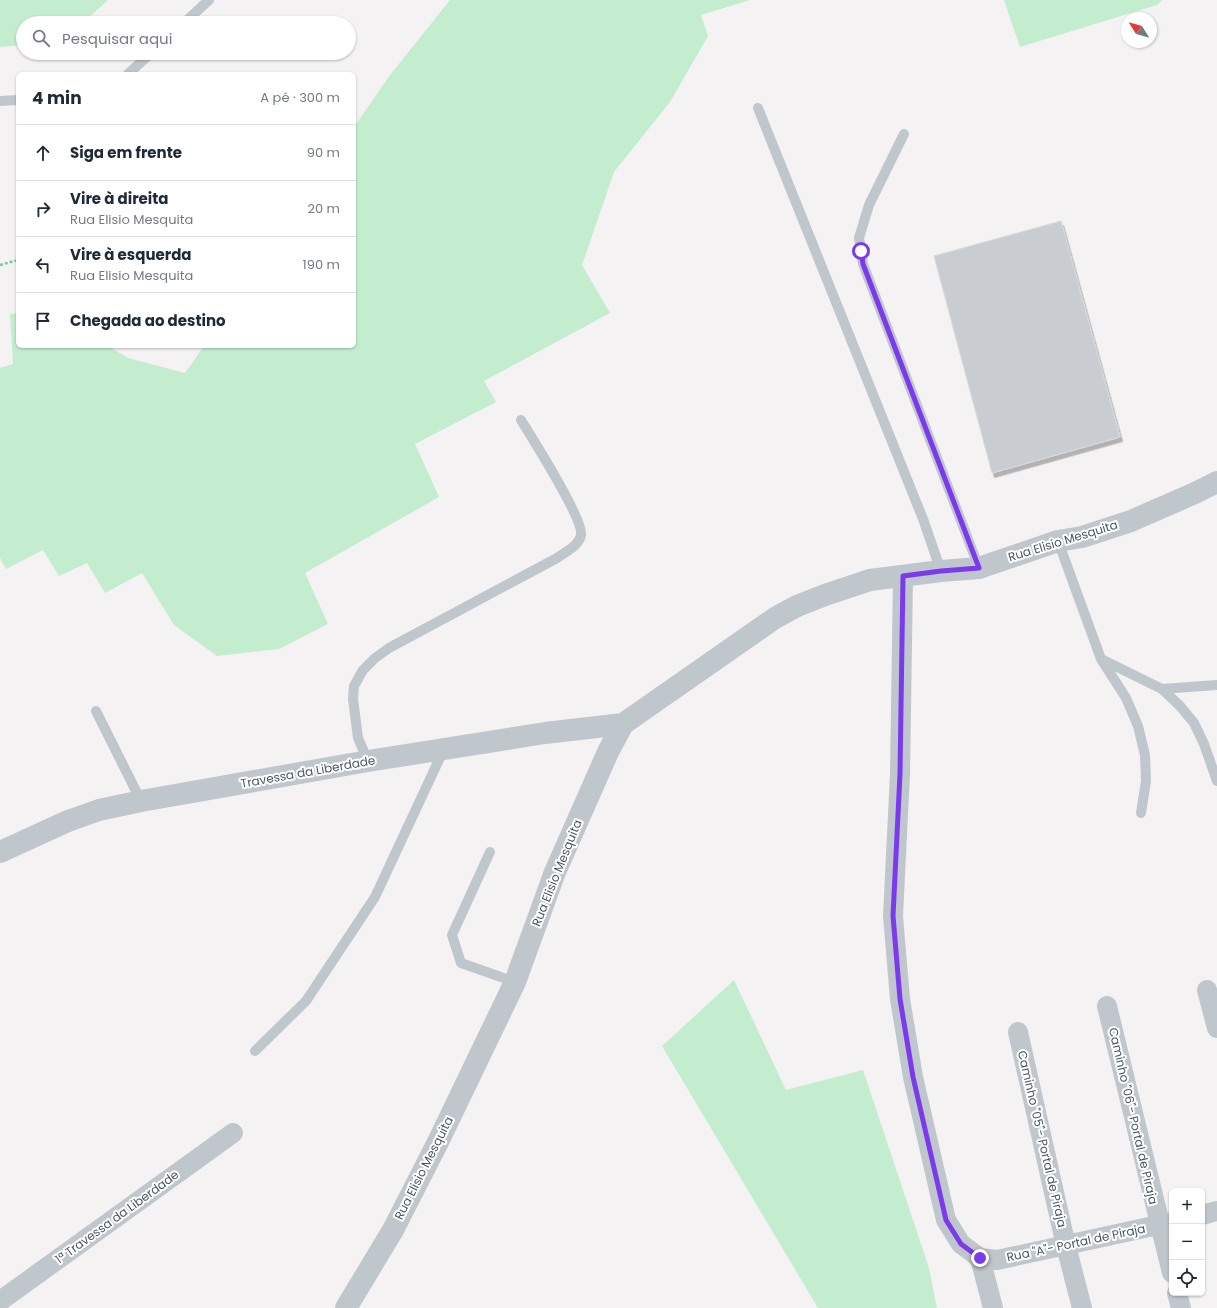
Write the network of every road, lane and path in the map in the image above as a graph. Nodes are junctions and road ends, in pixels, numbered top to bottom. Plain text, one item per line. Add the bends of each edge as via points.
1 (209, 0) edge
2 (192, 16) edge
3 (143, 60) edge
4 (130, 72) edge
5 (16, 100) edge
6 (0, 101) edge
7 (758, 108) dead end
8 (904, 134) dead end
9 (16, 261) edge
10 (0, 265) edge
11 (521, 420) dead end
12 (1217, 482) edge
13 (1058, 541) junction
14 (979, 568) junction
15 (941, 571) junction
16 (903, 576) junction
17 (1101, 659) junction
18 (1217, 685) edge
19 (1162, 689) junction
20 (96, 712) dead end
21 (623, 724) junction
22 (444, 749) junction
23 (368, 761) junction
24 (1217, 781) edge
25 (141, 801) junction
26 (1142, 813) dead end
27 (0, 852) edge
28 (490, 852) dead end
29 (515, 982) junction
30 (1207, 990) dead end
31 (1107, 1006) dead end
32 (1217, 1028) edge
33 (1018, 1032) dead end
34 (255, 1051) dead end
35 (233, 1133) dead end
36 (1217, 1211) edge
37 (1205, 1214) edge
38 (1166, 1223) edge
39 (1066, 1246) junction
40 (980, 1258) junction
41 (1170, 1260) edge
42 (1178, 1296) edge
43 (0, 1300) edge
44 (346, 1308) edge
45 (993, 1308) edge
46 (1082, 1308) edge
47 (1181, 1308) edge

1 - 2 lane
3 - 4 lane
5 - 6 lane
7 - 15 lane via 923,519
8 - 14 lane via 869,205 859,238 863,264
9 - 10 path
11 - 23 lane via 572,508 582,534 579,542 557,558 389,648 363,670 354,686 353,699 358,738
12 - 13 street, Rua Elisio Mesquita via 1131,521 1082,537
13 - 14 street, Rua Elisio Mesquita
13 - 17 lane
14 - 15 street, Rua Elisio Mesquita
15 - 16 street, Rua Elisio Mesquita
16 - 21 street, Rua Elisio Mesquita via 870,580 797,606 763,626
16 - 40 street via 900,774 893,916 900,999 913,1077 946,1220 961,1244
17 - 19 lane
17 - 26 lane via 1126,698 1138,726 1145,755 1146,781
18 - 19 lane
19 - 24 lane via 1194,722
20 - 25 lane
21 - 22 street, Travessa da Liberdade via 545,732
21 - 29 street, Rua Elisio Mesquita via 555,872
22 - 23 street, Travessa da Liberdade
22 - 34 lane via 375,897 306,1000
23 - 25 street, Travessa da Liberdade
25 - 27 street, Travessa da Liberdade via 99,810 68,821
28 - 29 lane via 452,935 461,963
29 - 44 street, Rua Elisio Mesquita via 397,1223
30 - 32 street
31 - 38 street, Caminho "06"- Portal de Piraja
33 - 39 street, Caminho "05"- Portal de Piraja
35 - 43 street, 1ª Travessa da Liberdade
36 - 37 street
38 - 39 street, Rua "A"- Portal de Piraja
38 - 41 street, Caminho "06"- Portal de Piraja
39 - 40 street, Rua "A"- Portal de Piraja via 997,1260
39 - 46 street, Caminho "05"- Portal de Piraja
40 - 45 street
42 - 47 street

